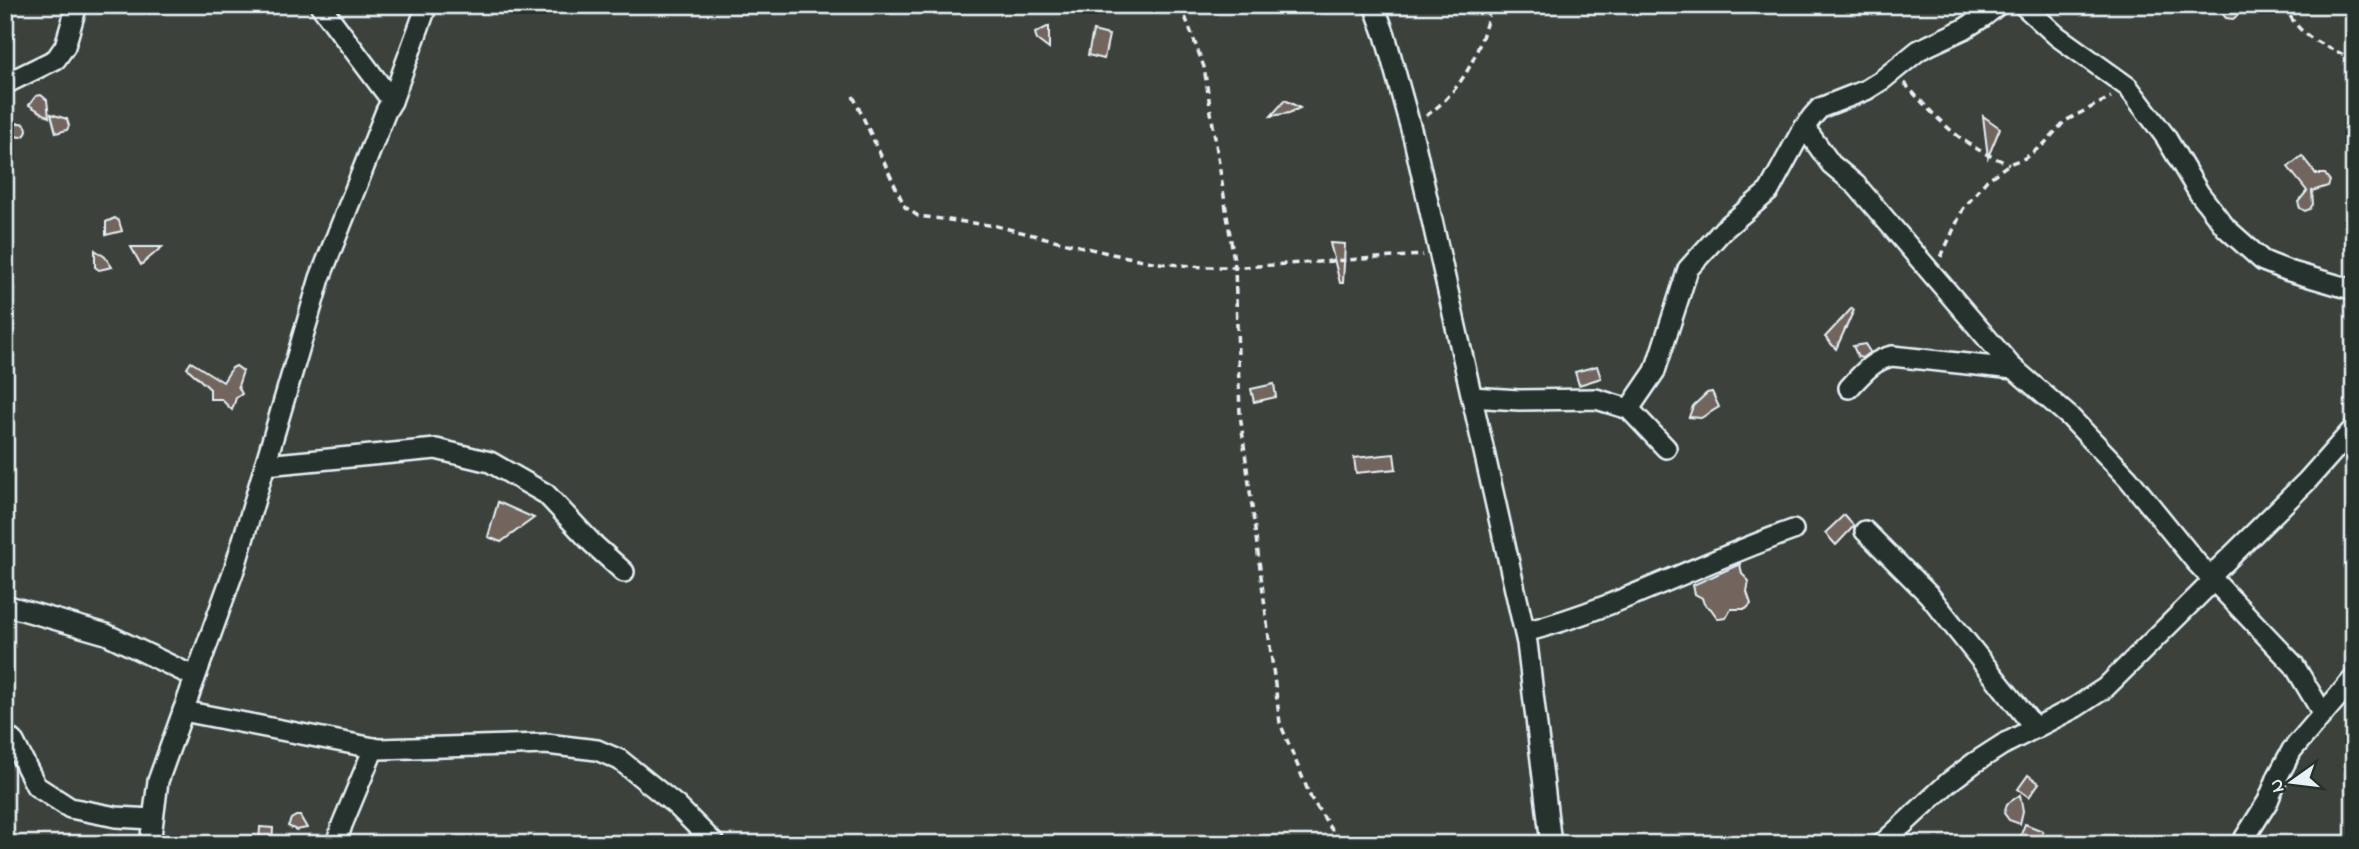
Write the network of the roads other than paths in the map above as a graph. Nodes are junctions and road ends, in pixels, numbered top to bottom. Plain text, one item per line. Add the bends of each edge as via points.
1 (77, 5) edge
2 (320, 5) edge
3 (427, 5) edge
4 (1374, 5) edge
5 (1997, 5) edge
6 (2023, 5) edge
7 (5, 84) edge
8 (392, 101) junction
9 (1805, 128) junction
10 (2354, 290) edge
11 (2014, 369) junction
12 (1849, 388) dead end
13 (1472, 397) junction
14 (1629, 409) junction
15 (2354, 428) edge
16 (1666, 448) dead end
17 (265, 465) junction
18 (1793, 530) dead end
19 (1865, 530) dead end
20 (624, 572) dead end
21 (2212, 579) junction
22 (5, 605) edge
23 (1525, 632) junction
24 (195, 677) junction
25 (2354, 678) edge
26 (183, 710) junction
27 (2323, 714) junction
28 (2035, 728) junction
29 (5, 734) edge
30 (374, 748) junction
31 (152, 819) junction
32 (150, 844) edge
33 (336, 844) edge
34 (715, 844) edge
35 (1551, 844) edge
36 (1882, 844) edge
37 (2241, 844) edge

1 - 7 street via 65,46 55,59
2 - 8 street
3 - 8 street
4 - 13 street via 1411,127
5 - 9 street via 1964,29 1919,50 1866,90 1820,108
6 - 10 street via 2057,36 2128,87 2226,228 2263,261
8 - 17 street via 320,278
9 - 11 street via 1831,164 1856,185
9 - 14 street via 1769,191 1723,230 1688,269 1655,371
11 - 12 street via 1892,356 1869,367
11 - 21 street via 2070,417 2128,478
13 - 14 street via 1596,399
13 - 23 street
14 - 16 street
15 - 21 street
17 - 20 street via 436,449 490,462 546,494
17 - 24 street
18 - 23 street via 1591,612
19 - 28 street via 1929,596
21 - 27 street via 2294,665
21 - 28 street via 2105,688
22 - 24 street via 106,635
23 - 35 street
24 - 26 street
25 - 27 street
26 - 30 street
26 - 31 street via 158,781
27 - 37 street via 2292,750
28 - 36 street via 1974,763
29 - 31 street via 14,742 36,786 70,808
30 - 33 street
30 - 34 street via 534,744 597,750 620,760
31 - 32 street

